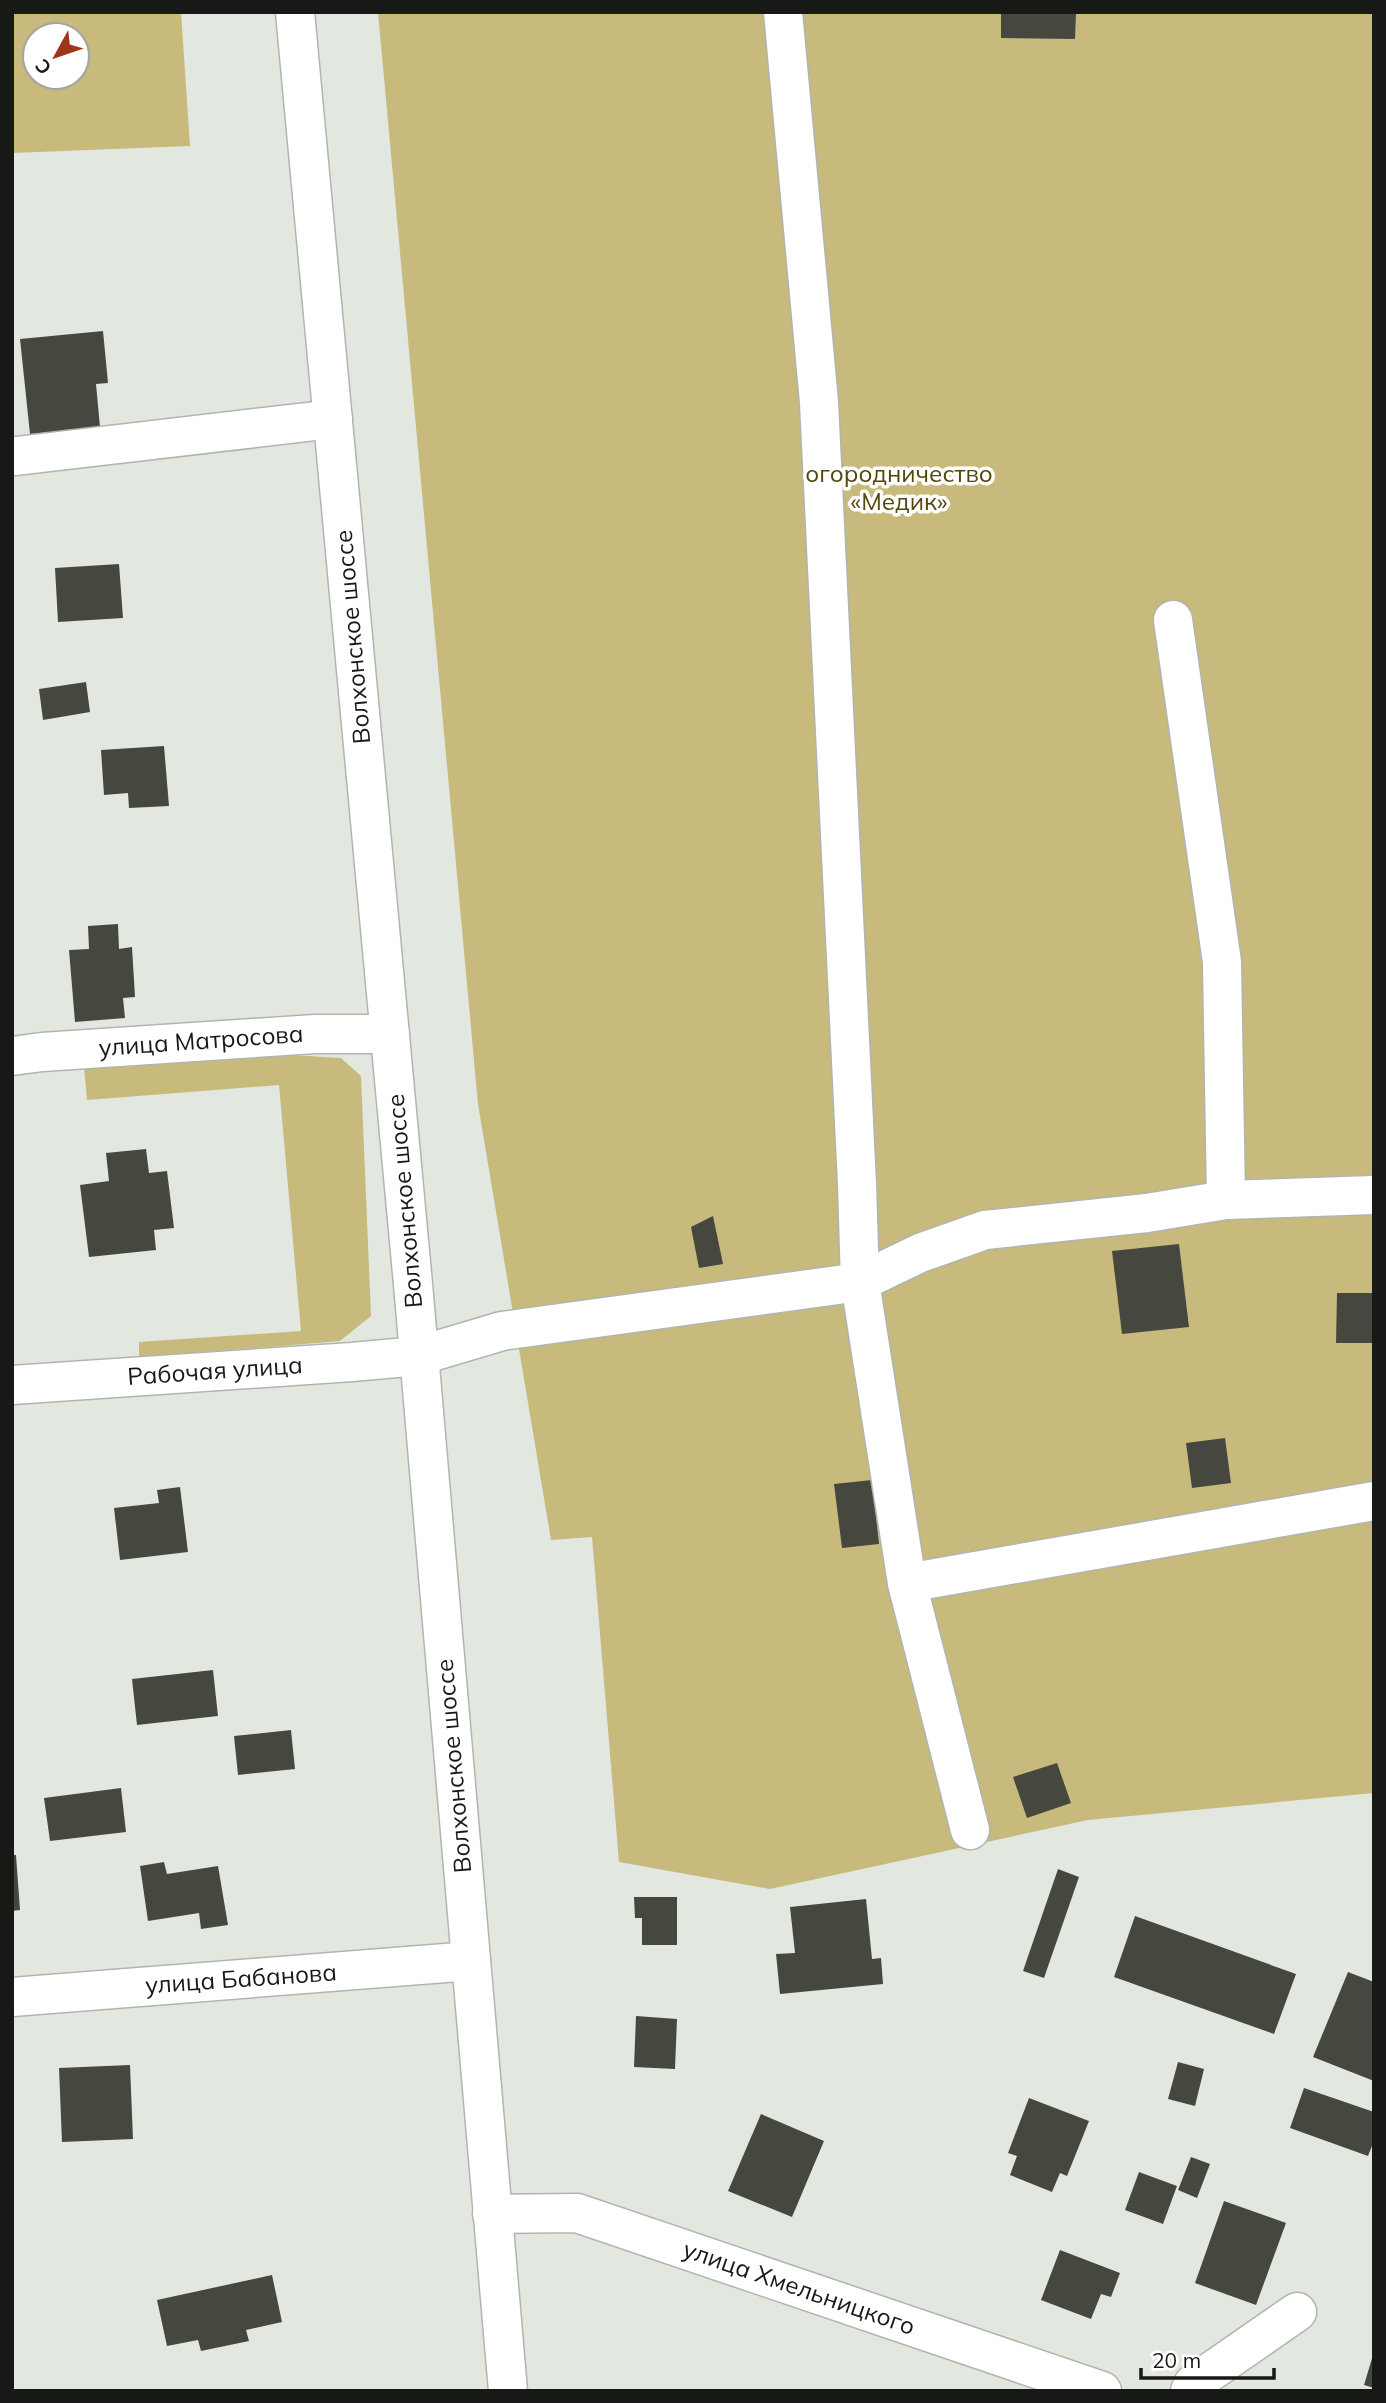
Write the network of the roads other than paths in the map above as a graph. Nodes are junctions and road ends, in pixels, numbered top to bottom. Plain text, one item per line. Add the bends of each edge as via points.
1 (295, 12) edge
2 (783, 12) edge
3 (333, 419) junction
4 (16, 456) dead end
5 (1173, 620) dead end
6 (390, 1034) junction
7 (12, 1056) edge
8 (1374, 1195) edge
9 (1226, 1200) junction
10 (860, 1282) junction
11 (418, 1356) junction
12 (12, 1385) edge
13 (1374, 1501) edge
14 (907, 1583) junction
15 (970, 1830) dead end
16 (471, 1961) junction
17 (12, 1997) edge
18 (492, 2214) junction
19 (1297, 2312) dead end
20 (508, 2391) edge
21 (1102, 2391) edge
22 (1190, 2391) edge

1 - 3 main road, Волхонское шоссе
2 - 10 main road via 819,402
3 - 4 main road
3 - 6 main road, Волхонское шоссе
5 - 9 main road via 1222,961
6 - 7 main road, улица Матросова via 315,1034
6 - 11 main road, Волхонское шоссе
8 - 9 main road, Рабочая улица
9 - 10 main road, Рабочая улица via 985,1230 920,1253
10 - 11 main road, Рабочая улица via 502,1331
10 - 14 main road
11 - 12 main road, Рабочая улица
11 - 16 main road, Волхонское шоссе
13 - 14 main road
14 - 15 main road
16 - 17 main road, улица Бабанова
16 - 18 main road, Волхонское шоссе
18 - 20 main road, Волхонское шоссе
18 - 21 main road, улица Хмельницкого via 577,2213
19 - 22 main road via 1193,2384

